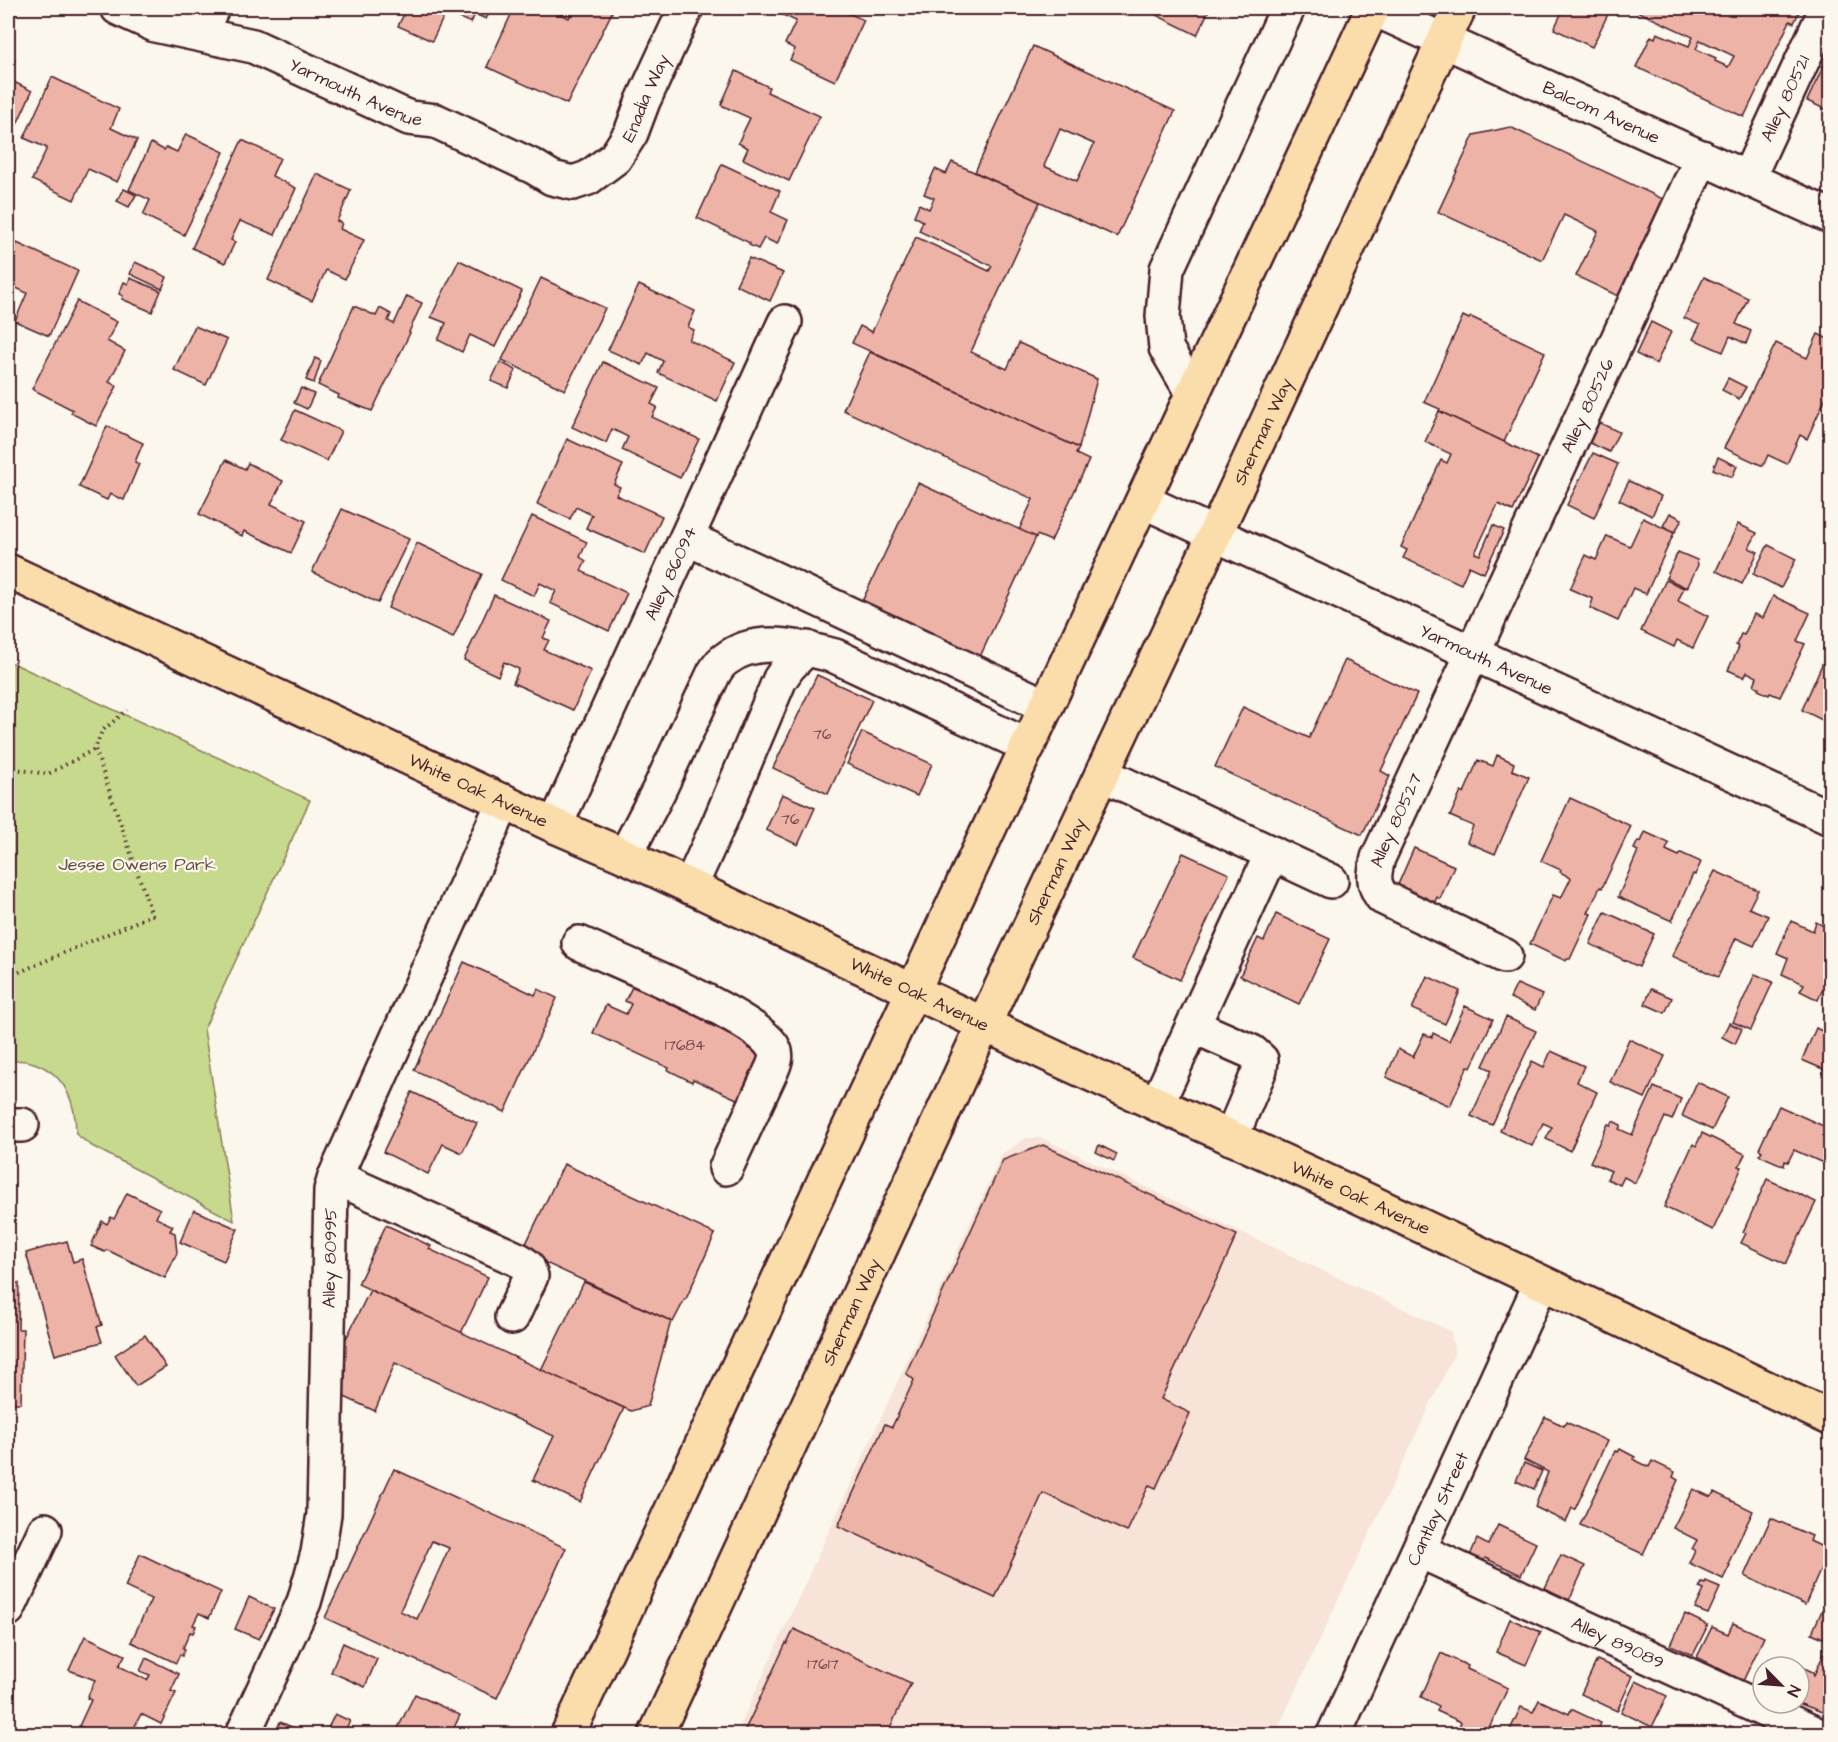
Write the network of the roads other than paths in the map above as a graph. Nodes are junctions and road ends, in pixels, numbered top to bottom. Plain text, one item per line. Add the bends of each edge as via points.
1 (118, 8) edge
2 (686, 8) edge
3 (1288, 8) edge
4 (1373, 8) edge
5 (1459, 8) edge
6 (1822, 16) dead end
7 (205, 21) edge
8 (1444, 39) junction
9 (1702, 157) junction
10 (588, 178) joint
11 (1748, 178) junction
12 (1830, 216) edge
13 (784, 322) dead end
14 (1193, 393) junction
15 (1143, 501) junction
16 (1215, 534) junction
17 (687, 538) junction
18 (8, 571) edge
19 (807, 648) junction
20 (1472, 653) junction
21 (1046, 706) junction
22 (1028, 746) junction
23 (1102, 774) junction
24 (504, 801) junction
25 (1830, 818) edge
26 (555, 826) junction
27 (1272, 853) junction
28 (625, 856) junction
29 (1331, 881) dead end
30 (690, 888) junction
31 (579, 944) dead end
32 (1505, 956) dead end
33 (913, 991) junction
34 (984, 1024) junction
35 (1193, 1026) junction
36 (1157, 1104) junction
37 (1231, 1138) junction
38 (726, 1168) dead end
39 (335, 1177) junction
40 (1541, 1283) junction
41 (512, 1317) dead end
42 (1830, 1418) edge
43 (45, 1530) dead end
44 (1420, 1551) junction
45 (8, 1610) edge
46 (243, 1734) edge
47 (568, 1734) edge
48 (656, 1734) edge
49 (1334, 1734) edge
50 (1816, 1734) edge

1 - 7 street, Yarmouth Avenue via 155,25
2 - 10 street, Enadia Way via 631,133 615,158
3 - 14 street via 1167,269 1163,316 1166,348
4 - 8 street, Balcom Avenue
4 - 14 main road
5 - 8 main road, Sherman Way
6 - 11 street, Alley 80521
7 - 10 street, Yarmouth Avenue via 409,118 436,121 552,178 573,183
8 - 9 street, Balcom Avenue
8 - 16 main road, Sherman Way
9 - 11 street, Balcom Avenue
9 - 20 street, Alley 80526
11 - 12 street, Balcom Avenue
13 - 17 street, Alley 86094
14 - 15 main road
15 - 16 street, Yarmouth Avenue
15 - 21 main road
16 - 20 street, Yarmouth Avenue
16 - 23 main road, Sherman Way
17 - 21 street
17 - 26 street, Alley 86094
18 - 24 main road, White Oak Avenue
19 - 22 street via 835,656
19 - 28 street via 770,645 747,648 726,658 714,673
19 - 30 street via 780,679
20 - 25 street, Yarmouth Avenue
20 - 32 street, Alley 80527 via 1374,874 1376,889 1382,897
21 - 22 main road
22 - 33 main road
23 - 27 street
23 - 34 main road, Sherman Way
24 - 26 main road, White Oak Avenue
24 - 39 street, Alley 80995
26 - 28 main road, White Oak Avenue
27 - 29 street
27 - 35 street
28 - 30 main road, White Oak Avenue
30 - 33 main road, White Oak Avenue
31 - 38 street via 727,1012 762,1035 774,1048 772,1069
33 - 34 main road, White Oak Avenue
33 - 47 main road
34 - 36 main road, White Oak Avenue
34 - 48 main road, Sherman Way
35 - 36 street
35 - 37 street via 1252,1052 1261,1060
36 - 37 main road, White Oak Avenue
37 - 40 main road, White Oak Avenue
39 - 41 street via 528,1266 531,1276
39 - 46 street, Alley 80995 via 331,1190 324,1515 318,1553 304,1602
40 - 42 main road, White Oak Avenue
40 - 44 street, Cantlay Street
43 - 45 street
44 - 49 street, Cantlay Street
44 - 50 street, Alley 89089

